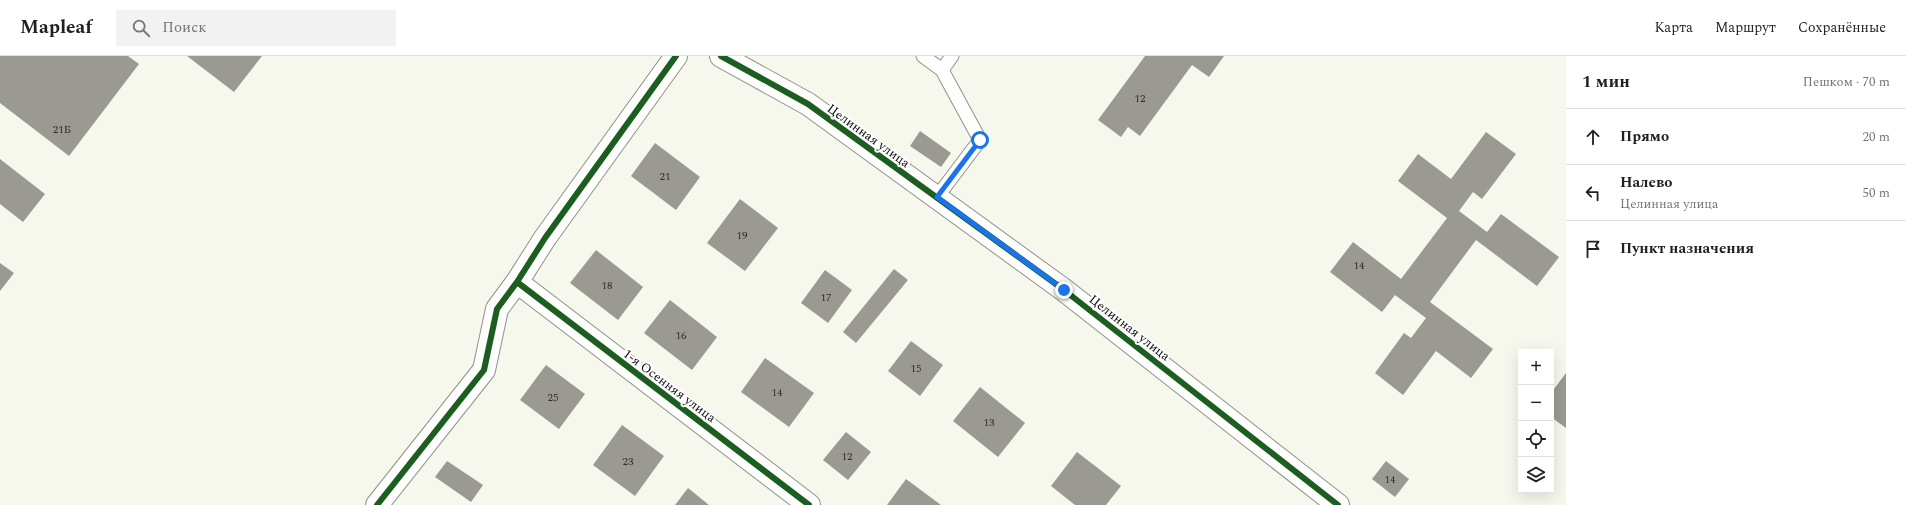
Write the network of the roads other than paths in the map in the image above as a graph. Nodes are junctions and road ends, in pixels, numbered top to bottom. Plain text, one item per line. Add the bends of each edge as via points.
1 (676, 56) edge
2 (721, 56) edge
3 (923, 56) edge
4 (952, 56) edge
5 (942, 70) junction
6 (937, 197) junction
7 (517, 282) junction
8 (377, 505) edge
9 (809, 505) edge
10 (1338, 505) edge

1 - 7 street via 545,238
2 - 6 street, Целинная улица via 808,104
3 - 5 lane
4 - 5 lane
5 - 6 lane via 980,140
6 - 10 street, Целинная улица via 1064,290
7 - 8 street via 498,310 484,370
7 - 9 street, 1-я Осенняя улица

